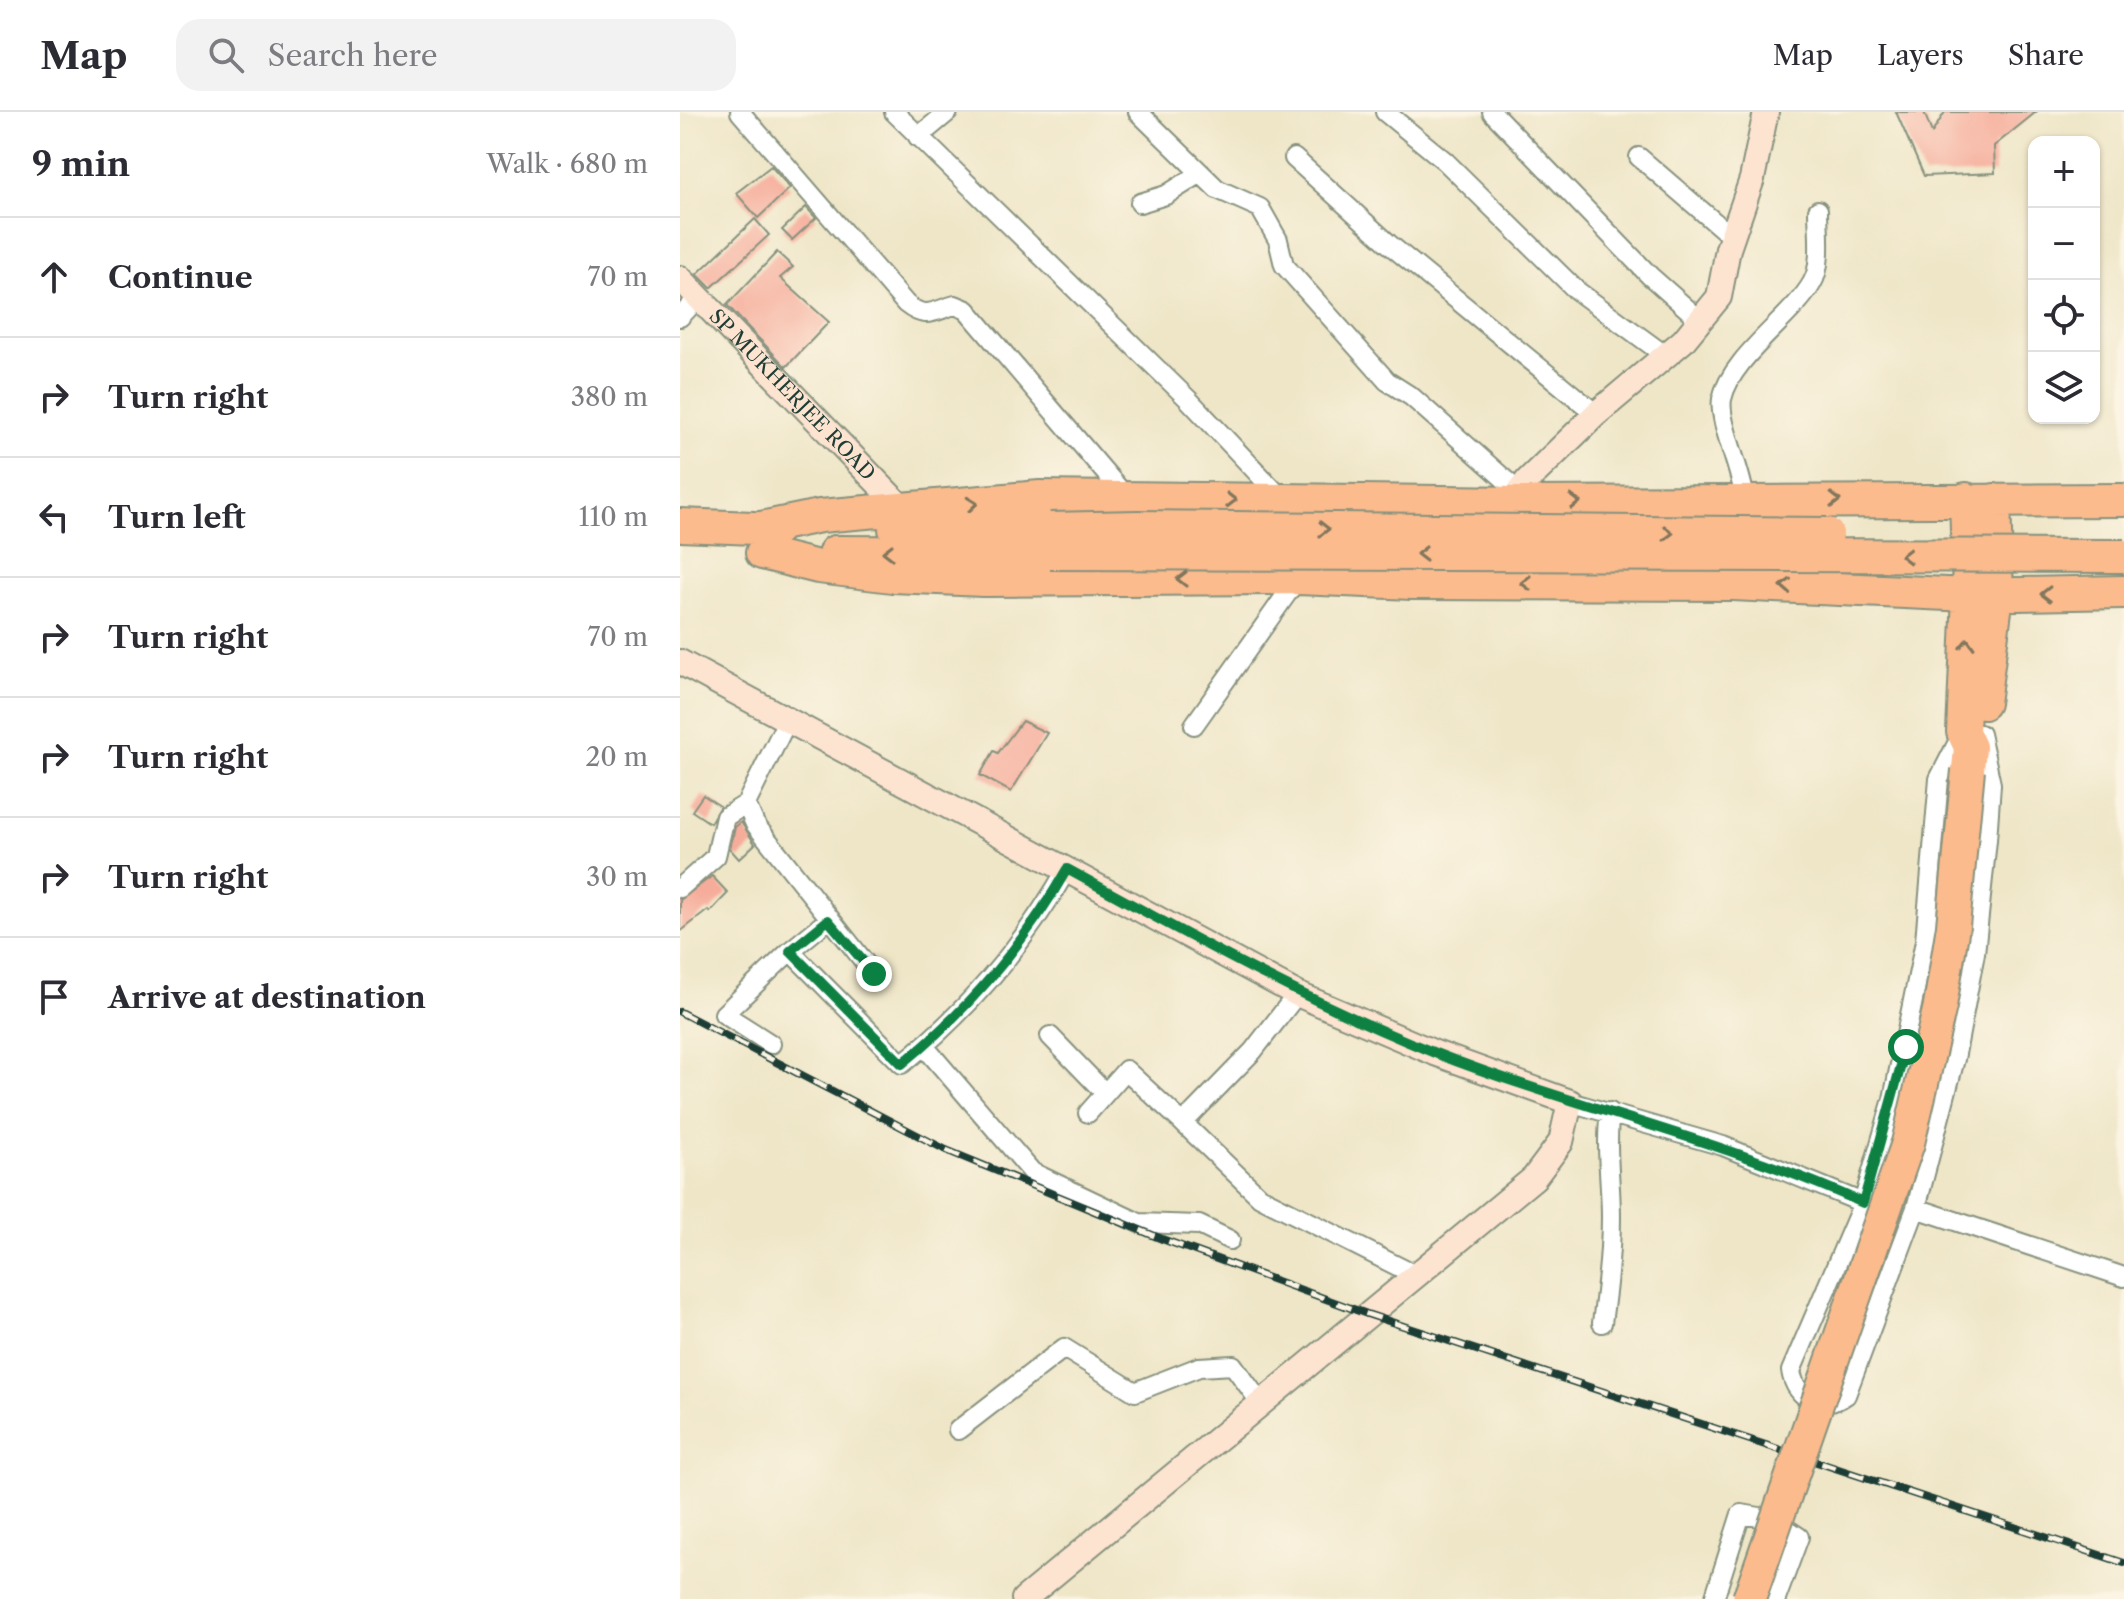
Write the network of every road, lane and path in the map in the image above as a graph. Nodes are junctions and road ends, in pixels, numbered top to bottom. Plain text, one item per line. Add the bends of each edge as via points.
1 (740, 112) edge
2 (894, 112) edge
3 (948, 112) edge
4 (1138, 112) edge
5 (1385, 112) edge
6 (1492, 112) edge
7 (1766, 112) edge
8 (918, 137) junction
9 (1639, 157) dead end
10 (1294, 158) dead end
11 (1201, 173) junction
12 (1140, 203) dead end
13 (1818, 210) dead end
14 (1732, 237) junction
15 (680, 278) edge
16 (699, 297) junction
17 (680, 317) edge
18 (1701, 321) junction
19 (1666, 356) junction
20 (1596, 414) junction
21 (1126, 497) junction
22 (1520, 497) junction
23 (1980, 499) junction
24 (1745, 500) junction
25 (2124, 500) edge
26 (1284, 501) junction
27 (904, 510) junction
28 (680, 525) edge
29 (2124, 535) edge
30 (759, 541) junction
31 (1050, 541) junction
32 (680, 546) edge
33 (2124, 556) edge
34 (1298, 578) junction
35 (2124, 592) edge
36 (1983, 595) junction
37 (680, 662) edge
38 (788, 719) junction
39 (1194, 725) dead end
40 (1970, 746) junction
41 (746, 804) junction
42 (1067, 869) junction
43 (680, 888) edge
44 (828, 920) junction
45 (790, 951) junction
46 (874, 974) dead end
47 (1297, 994) junction
48 (1050, 1036) dead end
49 (771, 1044) dead end
50 (924, 1046) junction
51 (1105, 1093) junction
52 (1570, 1102) junction
53 (1610, 1112) junction
54 (1088, 1113) dead end
55 (1183, 1123) junction
56 (1863, 1203) junction
57 (1916, 1208) junction
58 (1230, 1240) dead end
59 (1415, 1275) junction
60 (2124, 1277) edge
61 (1602, 1323) dead end
62 (1260, 1402) junction
63 (958, 1430) dead end
64 (1024, 1599) edge
65 (1714, 1599) edge
66 (1749, 1599) edge
67 (1776, 1599) edge

1 - 21 street via 906,304 920,314 933,315 955,305 967,310
2 - 8 street
3 - 8 street
4 - 11 street
5 - 19 street via 1445,161 1576,290
6 - 18 street via 1650,276
7 - 14 street via 1752,179
8 - 26 street via 1178,389
9 - 14 street
10 - 20 street via 1389,244
11 - 12 street via 1166,195
11 - 22 street via 1217,189 1260,208 1278,240 1284,265 1387,381 1412,397
13 - 24 street via 1813,283 1770,328 1723,396 1721,413
14 - 18 street via 1719,297
15 - 16 street, SP MUKHERJEE ROAD
16 - 17 street
16 - 27 street, SP MUKHERJEE ROAD
18 - 19 street
19 - 20 street
20 - 22 street
21 -> 26 highway
27 -> 21 highway via 1040,497
22 -> 24 highway
22 - 26 highway
24 -> 23 highway
23 - 25 highway
23 - 36 highway
27 - 30 highway via 820,516
28 - 30 highway
31 -> 29 highway, bridge via 1137,527
30 - 31 highway
30 - 32 highway
34 -> 30 highway via 892,576 818,567
33 -> 31 highway, bridge
36 -> 34 highway via 1733,584
34 - 39 street
35 -> 36 highway
36 - 40 highway
37 - 38 street
38 - 41 street
38 - 42 street
40 - 56 street via 1939,779 1932,887 1916,994
40 - 57 street via 1991,784 1978,925 1955,1059
40 - 66 highway, bridge via 1953,926 1908,1143
41 - 43 street via 725,817 716,856
41 - 44 street via 755,824
42 - 47 street
42 - 50 street via 1008,960
44 - 45 street
44 - 46 street
45 - 49 street via 724,1014
45 - 50 street via 902,1064
47 - 52 street via 1435,1053
47 - 55 street via 1253,1051
48 - 51 street
50 - 58 street via 1032,1172 1139,1223 1199,1225
51 - 54 street
51 - 55 street via 1126,1070
52 - 53 street
52 - 59 street via 1561,1142 1545,1167
53 - 56 street via 1746,1154
53 - 61 street via 1610,1253
55 - 59 street via 1260,1197
56 - 57 street via 1791,1371 1800,1393 1820,1403 1846,1395
57 - 60 street
59 - 62 street
62 - 63 street via 1233,1365 1199,1367 1135,1392 1064,1348
62 - 64 street
65 - 67 street via 1741,1514 1772,1519 1799,1537

